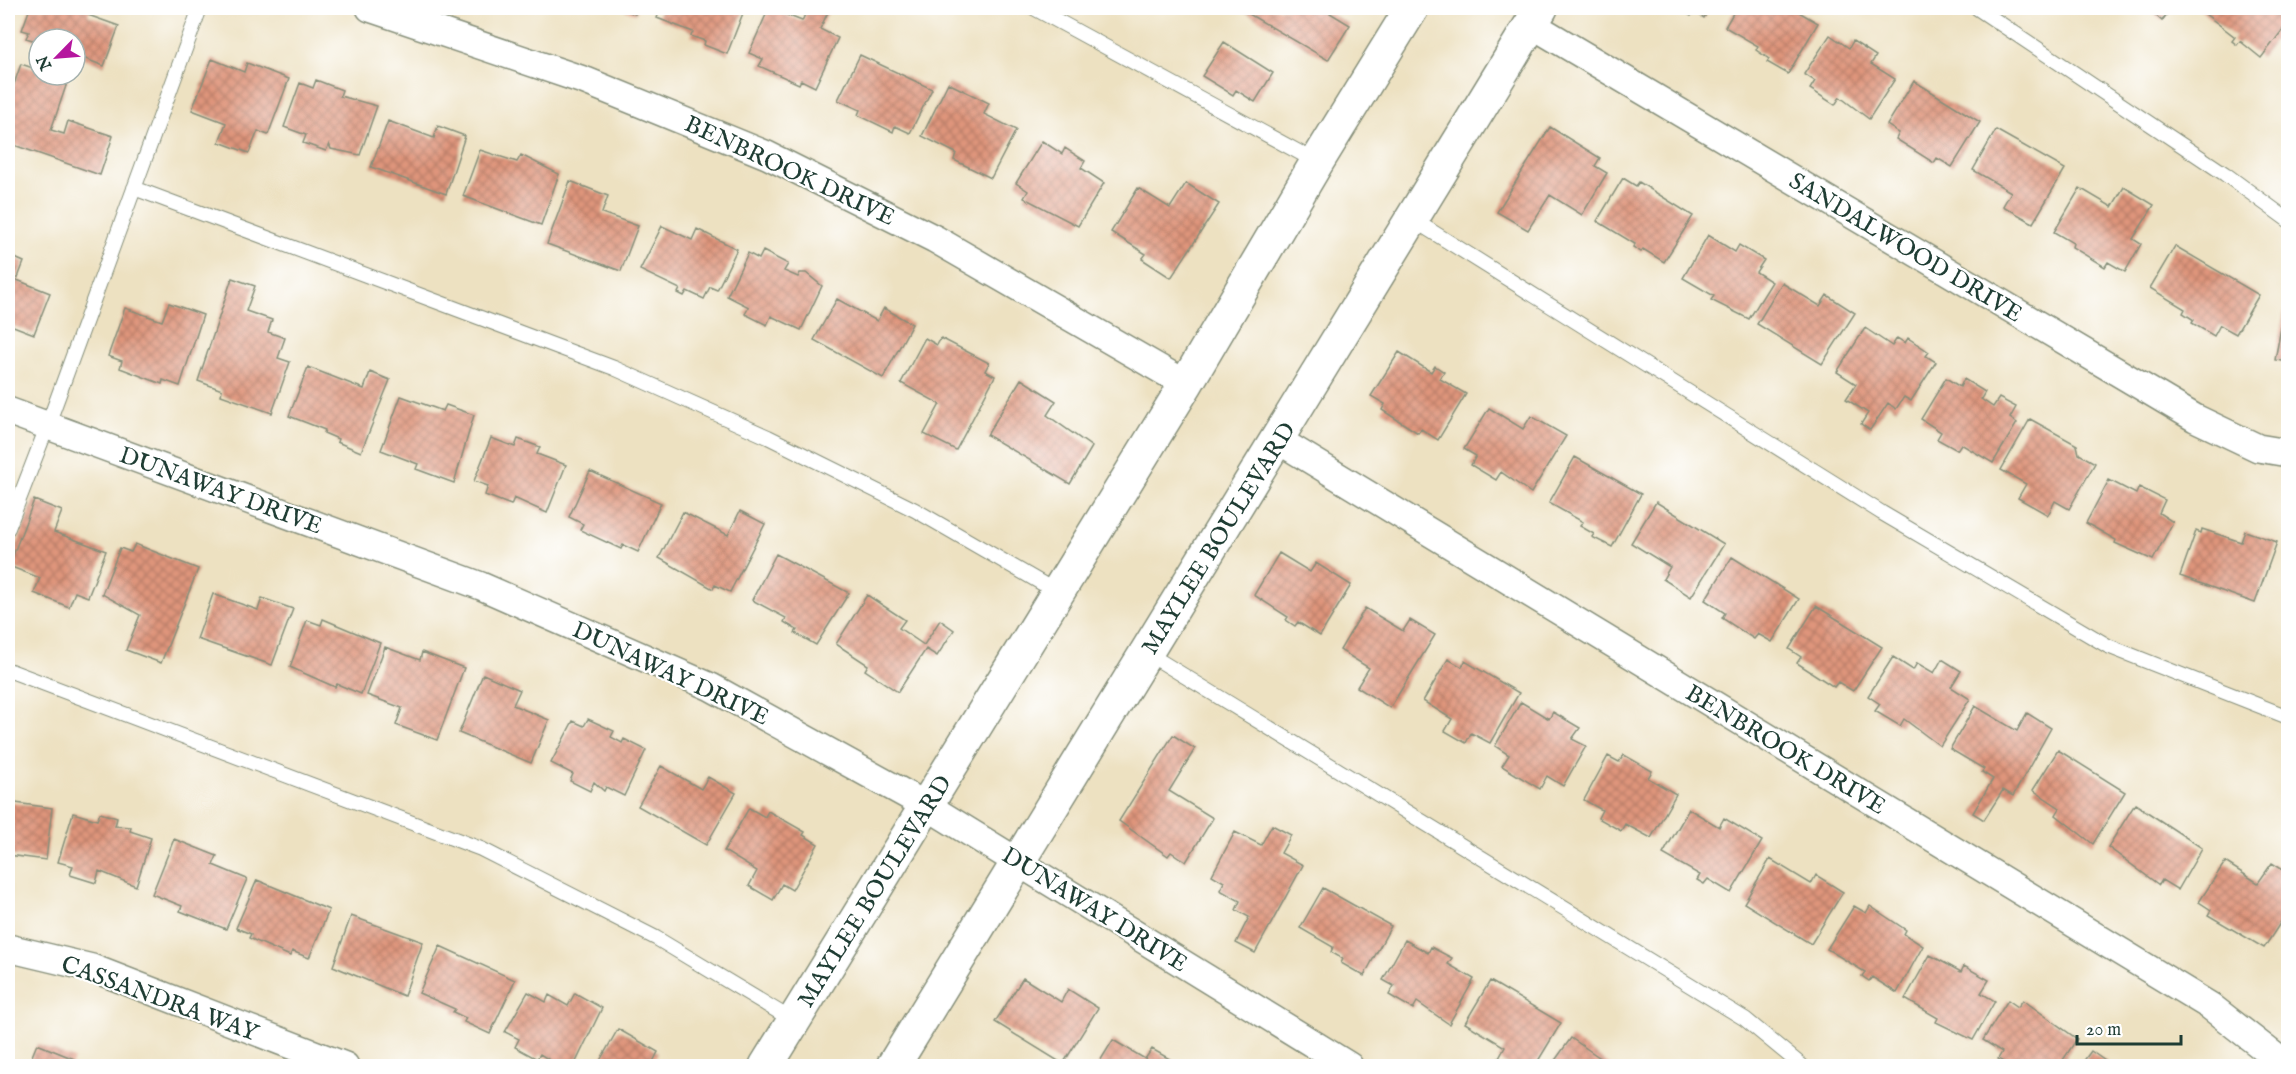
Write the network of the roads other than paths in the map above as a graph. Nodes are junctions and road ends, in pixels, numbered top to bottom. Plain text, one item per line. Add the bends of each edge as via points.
1 (200, 8) edge
2 (370, 8) edge
3 (1034, 8) edge
4 (1412, 8) edge
5 (1977, 8) edge
6 (1536, 16) edge
7 (1317, 162) junction
8 (134, 188) junction
9 (1412, 219) junction
10 (2289, 220) edge
11 (1186, 384) junction
12 (8, 411) edge
13 (48, 427) junction
14 (1278, 440) junction
15 (2289, 453) edge
16 (8, 528) edge
17 (1057, 592) junction
18 (1147, 653) junction
19 (8, 670) edge
20 (2289, 717) edge
21 (927, 806) junction
22 (1018, 862) junction
23 (8, 948) edge
24 (794, 1021) junction
25 (345, 1066) edge
26 (766, 1066) edge
27 (893, 1066) edge
28 (1349, 1066) edge
29 (1802, 1066) edge
30 (2287, 1066) edge

1 - 8 lane
2 - 11 street, BENBROOK DRIVE via 586,81 767,155 935,239
3 - 7 lane
4 - 7 main road, MAYLEE BOULEVARD
5 - 10 lane
6 - 9 main road, MAYLEE BOULEVARD
6 - 15 street, SANDALWOOD DRIVE via 2195,418 2258,448
7 - 11 main road, MAYLEE BOULEVARD
8 - 13 lane
8 - 17 lane via 614,368 915,510
9 - 14 main road, MAYLEE BOULEVARD
9 - 20 lane via 1882,513 2108,646
11 - 17 main road, MAYLEE BOULEVARD
12 - 13 street, DUNAWAY DRIVE
13 - 16 lane
13 - 21 street, DUNAWAY DRIVE via 492,591 711,687
14 - 18 main road, MAYLEE BOULEVARD
14 - 30 street, BENBROOK DRIVE via 2210,1006
17 - 21 main road, MAYLEE BOULEVARD
18 - 22 main road, MAYLEE BOULEVARD
18 - 29 lane via 1745,1019
19 - 24 lane via 482,849 656,938
21 - 22 street, DUNAWAY DRIVE
21 - 24 main road, MAYLEE BOULEVARD
22 - 27 main road, MAYLEE BOULEVARD
22 - 28 street, DUNAWAY DRIVE
23 - 25 street, CASSANDRA WAY via 92,968
24 - 26 main road, MAYLEE BOULEVARD

